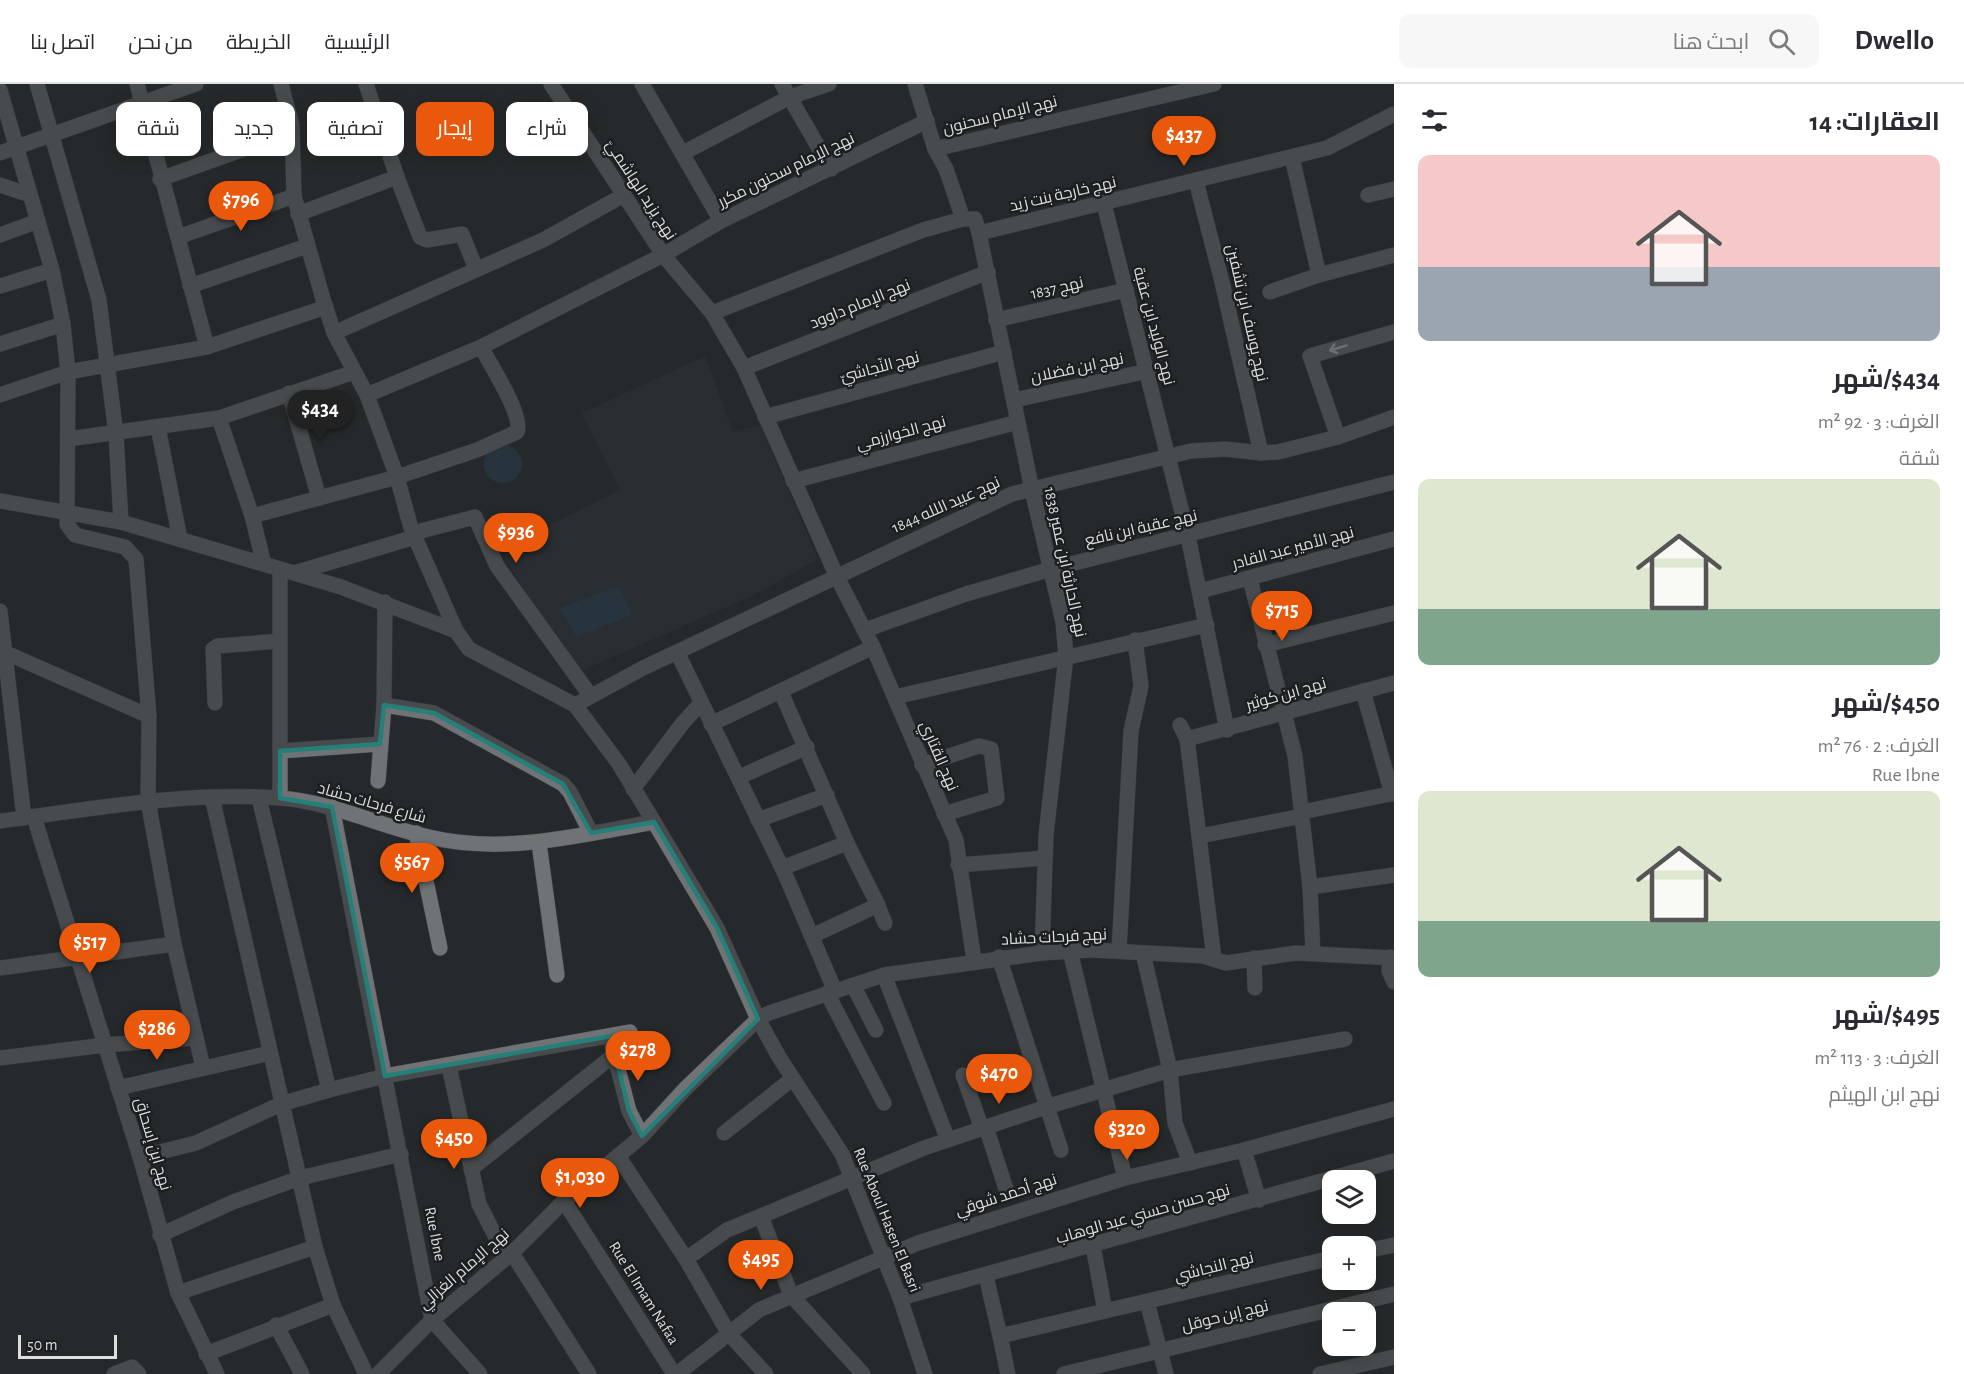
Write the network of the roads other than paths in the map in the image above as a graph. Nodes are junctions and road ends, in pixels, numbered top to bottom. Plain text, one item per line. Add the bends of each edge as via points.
1 (37, 84) edge
2 (137, 84) edge
3 (196, 84) edge
4 (281, 84) edge
5 (366, 84) edge
6 (551, 84) edge
7 (642, 84) edge
8 (829, 84) edge
9 (915, 84) edge
10 (1204, 85) edge
11 (0, 90) edge
12 (786, 91) edge
13 (142, 102) edge
14 (148, 102) edge
15 (285, 102) edge
16 (116, 113) edge
17 (1394, 114) edge
18 (927, 121) junction
19 (53, 134) junction
20 (17, 147) junction
21 (935, 149) junction
22 (0, 153) edge
23 (683, 153) junction
24 (155, 156) edge
25 (225, 156) edge
26 (293, 156) edge
27 (1292, 157) junction
28 (831, 170) junction
29 (397, 177) junction
30 (160, 179) junction
31 (1196, 181) junction
32 (0, 185) edge
33 (1394, 189) edge
34 (30, 195) junction
35 (624, 195) junction
36 (1368, 195) dead end
37 (294, 196) junction
38 (1104, 204) junction
39 (298, 214) junction
40 (38, 221) junction
41 (721, 221) junction
42 (972, 224) junction
43 (0, 235) edge
44 (178, 237) junction
45 (307, 246) junction
46 (663, 255) junction
47 (1394, 255) edge
48 (476, 269) junction
49 (52, 270) junction
50 (988, 272) junction
51 (1319, 275) junction
52 (0, 286) edge
53 (190, 286) junction
54 (1126, 290) junction
55 (1270, 292) dead end
56 (326, 307) junction
57 (712, 314) junction
58 (996, 320) junction
59 (63, 324) junction
60 (1394, 332) edge
61 (334, 333) junction
62 (0, 344) edge
63 (207, 347) junction
64 (481, 347) junction
65 (1004, 352) junction
66 (109, 365) junction
67 (744, 368) junction
68 (1148, 371) junction
69 (68, 372) junction
70 (354, 372) junction
71 (289, 393) junction
72 (0, 395) edge
73 (367, 395) junction
74 (1014, 400) junction
75 (765, 417) junction
76 (1394, 417) edge
77 (219, 418) junction
78 (1018, 422) junction
79 (158, 427) junction
80 (116, 434) junction
81 (1338, 437) junction
82 (68, 440) junction
83 (1261, 453) junction
84 (1169, 457) junction
85 (397, 477) junction
86 (794, 481) junction
87 (1394, 482) edge
88 (1032, 490) junction
89 (319, 498) junction
90 (0, 501) edge
91 (66, 511) junction
92 (252, 516) junction
93 (121, 522) junction
94 (414, 535) junction
95 (1188, 536) junction
96 (180, 539) junction
97 (1394, 539) edge
98 (264, 564) junction
99 (1051, 569) junction
100 (287, 571) junction
101 (837, 577) junction
102 (1250, 579) junction
103 (1200, 591) junction
104 (385, 602) junction
105 (0, 611) edge
106 (1394, 613) edge
107 (1207, 625) junction
108 (865, 630) junction
109 (456, 631) junction
110 (1, 632) edge
111 (1135, 640) junction
112 (280, 641) junction
113 (1265, 645) junction
114 (873, 647) junction
115 (4, 652) junction
116 (677, 652) junction
117 (1066, 656) junction
118 (3, 671) edge
119 (1394, 683) edge
120 (1363, 691) junction
121 (782, 692) junction
122 (590, 695) junction
123 (895, 697) junction
124 (215, 703) dead end
125 (701, 703) junction
126 (384, 705) junction
127 (575, 705) junction
128 (1284, 713) junction
129 (149, 716) junction
130 (711, 724) junction
131 (1227, 730) junction
132 (380, 744) junction
133 (807, 747) junction
134 (280, 751) junction
135 (922, 765) junction
136 (739, 777) junction
137 (378, 781) dead end
138 (633, 789) junction
139 (1393, 794) edge
140 (827, 795) junction
141 (212, 797) junction
142 (259, 798) junction
143 (280, 798) junction
144 (148, 801) junction
145 (332, 807) junction
146 (944, 814) junction
147 (1302, 814) junction
148 (29, 817) junction
149 (758, 820) junction
150 (0, 821) edge
151 (654, 822) junction
152 (416, 833) junction
153 (591, 834) junction
154 (1200, 836) junction
155 (539, 843) junction
156 (847, 843) junction
157 (1046, 858) junction
158 (958, 865) junction
159 (782, 868) junction
160 (1394, 875) edge
161 (1310, 887) junction
162 (878, 906) junction
163 (885, 923) dead end
164 (812, 936) junction
165 (174, 944) junction
166 (440, 948) dead end
167 (1070, 951) junction
168 (1119, 951) junction
169 (1042, 953) junction
170 (1143, 953) junction
171 (1313, 953) junction
172 (999, 957) junction
173 (1214, 958) junction
174 (1254, 958) junction
175 (1392, 958) edge
176 (79, 959) junction
177 (974, 960) junction
178 (0, 968) edge
179 (557, 975) dead end
180 (884, 975) junction
181 (1394, 982) edge
182 (853, 985) junction
183 (1256, 988) dead end
184 (831, 992) junction
185 (758, 1019) junction
186 (876, 1030) dead end
187 (630, 1032) dead end
188 (611, 1036) junction
189 (195, 1038) junction
190 (1346, 1039) dead end
191 (105, 1045) junction
192 (270, 1053) junction
193 (614, 1055) junction
194 (0, 1058) edge
195 (449, 1065) junction
196 (203, 1067) junction
197 (1170, 1070) junction
198 (963, 1075) dead end
199 (385, 1076) junction
200 (792, 1079) junction
201 (118, 1088) junction
202 (1104, 1088) junction
203 (329, 1090) junction
204 (884, 1103) dead end
205 (281, 1104) junction
206 (1046, 1107) junction
207 (1394, 1109) edge
208 (984, 1128) junction
209 (724, 1133) dead end
210 (642, 1136) junction
211 (948, 1140) junction
212 (1061, 1150) dead end
213 (1244, 1150) junction
214 (401, 1154) junction
215 (618, 1156) junction
216 (140, 1157) junction
217 (1394, 1161) edge
218 (1190, 1163) junction
219 (471, 1169) junction
220 (853, 1177) junction
221 (300, 1178) junction
222 (1125, 1178) junction
223 (1006, 1189) dead end
224 (1259, 1200) junction
225 (564, 1201) junction
226 (761, 1216) junction
227 (160, 1235) junction
228 (1394, 1245) edge
229 (1092, 1246) junction
230 (315, 1247) junction
231 (1376, 1249) edge
232 (509, 1255) junction
233 (879, 1257) junction
234 (686, 1259) junction
235 (1322, 1260) edge
236 (986, 1276) junction
237 (178, 1293) junction
238 (1394, 1294) edge
239 (791, 1295) junction
240 (900, 1299) junction
241 (1147, 1302) junction
242 (333, 1305) junction
243 (1105, 1311) junction
244 (432, 1320) junction
245 (276, 1325) junction
246 (729, 1334) junction
247 (1000, 1336) junction
248 (1161, 1350) junction
249 (206, 1354) junction
250 (1394, 1357) edge
251 (381, 1373) edge
252 (114, 1374) edge
253 (139, 1374) edge
254 (217, 1374) edge
255 (302, 1374) edge
256 (366, 1374) edge
257 (480, 1374) edge
258 (589, 1374) edge
259 (675, 1374) edge
260 (766, 1374) edge
261 (862, 1374) edge
262 (925, 1374) edge
263 (1008, 1374) edge
264 (1064, 1374) edge
265 (1166, 1374) edge
266 (1320, 1374) edge

1 - 19 street
2 - 13 street
3 - 14 street
4 - 15 street
5 - 29 street
6 - 35 street, نهج يزيد الهاشميّ
7 - 23 street
8 - 12 street
9 - 18 street, نهج الحارثة ابن عمير 1838
10 - 21 street, نهج الإمام سحنون
11 - 20 street
12 - 23 street
12 - 28 street
16 - 19 street
17 - 27 street, نهج خارجة بنت زيد via 1327,148
18 - 21 street, نهج الحارثة ابن عمير 1838
18 - 28 street, نهج الإمام سحنون مكرر
19 - 20 street
19 - 66 street via 99,300
20 - 22 street
20 - 34 street
21 - 42 street, نهج الحارثة ابن عمير 1838
23 - 41 street
24 - 30 street
25 - 30 street
26 - 37 street
27 - 31 street, نهج خارجة بنت زيد
27 - 51 street
28 - 41 street, نهج الإمام سحنون مكرر
29 - 39 street
29 - 48 street via 420,237 427,240 462,234
30 - 44 street
31 - 38 street, نهج خارجة بنت زيد
31 - 83 street, نهج يوسف ابن تشفين
32 - 34 street
33 - 36 street
34 - 40 street
35 - 46 street, نهج يزيد الهاشميّ
35 - 48 street via 543,240
37 - 39 street
37 - 44 street
38 - 42 street, نهج خارجة بنت زيد
38 - 54 street, نهج الوليد ابن عقبة
39 - 45 street
40 - 43 street
40 - 49 street
41 - 46 street, نهج الإمام سحنون مكرر
42 - 50 street, نهج الحارثة ابن عمير 1838
42 - 57 street via 923,230
44 - 53 street
45 - 53 street
45 - 56 street
46 - 57 street, نهج يزيد الهاشميّ
46 - 64 street, نهج الإمام سحنون مكرر
47 - 51 street
48 - 61 street
49 - 52 street
49 - 59 street
50 - 58 street, نهج الحارثة ابن عمير 1838
50 - 67 street, نهج الإمام داوود
51 - 55 street
53 - 63 street
54 - 58 street, نهج 1837
54 - 68 street, نهج الوليد ابن عقبة
56 - 61 street
56 - 63 street
57 - 67 street, نهج يزيد الهاشميّ
58 - 65 street, نهج الحارثة ابن عمير 1838
59 - 62 street
59 - 69 street
60 -> 81 street via 1310,356
61 - 70 street
63 - 66 street
64 - 73 street, نهج الإمام سحنون مكرر
64 - 85 street via 511,404 518,422 517,432
65 - 74 street, نهج الحارثة ابن عمير 1838
65 - 75 street, نهج النّجاشيّ
66 - 69 street
66 - 80 street
67 - 75 street, نهج يزيد الهاشميّ
68 - 74 street, نهج ابن فضلان
68 - 84 street, نهج الوليد ابن عقبة
69 - 72 street
69 - 82 street
70 - 71 street
70 - 73 street
71 - 77 street
71 - 89 street
73 - 85 street
74 - 78 street, نهج الحارثة ابن عمير 1838
75 - 86 street, نهج القتاري
76 - 81 street, نهج عبيد اللله 1844
77 - 79 street
77 - 92 street
78 - 86 street, نهج الخوارزمي
78 - 88 street, نهج الحارثة ابن عمير 1838
79 - 80 street
79 - 96 street
80 - 82 street
80 - 93 street
81 - 83 street, نهج عبيد اللله 1844
82 - 91 street
83 - 84 street, نهج عبيد اللله 1844 via 1207,449
84 - 88 street, نهج عبيد اللله 1844
84 - 95 street, نهج الوليد ابن عقبة
85 - 89 street
85 - 94 street
86 - 101 street, نهج القتاري
87 - 95 street, نهج عقبة ابن نافع
88 - 99 street, نهج الحارثة ابن عمير 1838
88 - 101 street, نهج عبيد اللله 1844 via 968,513
89 - 92 street
90 - 91 street
91 - 93 street
91 - 129 street via 67,524 75,535 125,547 136,559
92 - 98 street
93 - 96 street
94 - 100 street
94 - 109 street
94 - 122 street via 475,517 497,566
95 - 99 street, نهج عقبة ابن نافع
95 - 103 street, نهج الوليد ابن عقبة
96 - 98 street
97 - 102 street, نهج الأمير عبد القادر
98 - 100 street
99 - 108 street, نهج عقبة ابن نافع
99 - 117 street, نهج الحارثة ابن عمير 1838
100 - 104 street
100 - 112 street
101 - 108 street, نهج القتاري
101 - 116 street, نهج عبيد اللله 1844
102 - 103 street, نهج الأمير عبد القادر
102 - 113 street
103 - 107 street, نهج الوليد ابن عقبة
104 - 109 street
104 - 126 street
105 - 110 street, نهج ابن إسحاق
106 - 113 street
107 - 111 street
107 - 131 street, نهج الوليد ابن عقبة
108 - 114 street, نهج القتاري
109 - 127 street via 469,649
110 - 115 street, نهج ابن إسحاق
111 - 117 street
111 - 168 street via 1141,686 1131,731
112 - 124 street via 213,649
112 - 134 street
113 - 128 street
114 - 121 street
114 - 123 street, نهج القتاري
115 - 118 street, نهج ابن إسحاق
115 - 129 street
116 - 122 street, نهج عبيد اللله 1844
116 - 125 street
117 - 123 street
117 - 157 street, نهج الحارثة ابن عمير 1838
118 - 148 street, نهج ابن إسحاق
119 - 120 street, نهج ابن كوثير
120 - 128 street, نهج ابن كوثير
120 - 139 street
121 - 130 street
121 - 133 street
122 - 127 street, نهج عبيد اللله 1844
123 - 135 street, نهج القتاري
125 - 130 street
125 - 138 street
126 - 132 street
126 - 153 street via 434,713 563,784
127 - 138 street via 606,744
128 - 131 street, نهج ابن كوثير
128 - 147 street via 1295,756
129 - 144 street
130 - 136 street
131 - 154 street, نهج ابن كوثير via 1184,732
132 - 134 street
132 - 137 street
133 - 136 street
133 - 140 street
134 - 143 street
135 - 146 street, نهج القتاري
135 - 146 street via 979,746 991,749 997,798
136 - 149 street
138 - 151 street
139 - 147 street
140 - 149 street
140 - 156 street
141 - 142 street, شارع فرحات حشاد
141 - 144 street, شارع فرحات حشاد
141 - 192 street
142 - 143 street, شارع فرحات حشاد
142 - 203 street
143 - 145 street, شارع فرحات حشاد
144 - 148 street, شارع فرحات حشاد
144 - 165 street
145 - 152 street, شارع فرحات حشاد
145 - 199 street, Rue Ibne
146 - 158 street, نهج القتاري via 957,845
147 - 154 street
147 - 161 street
148 - 150 street, شارع فرحات حشاد
148 - 176 street, نهج ابن إسحاق
149 - 159 street
151 - 153 street, شارع فرحات حشاد
151 - 185 street via 717,928
152 - 155 street, شارع فرحات حشاد via 469,844
152 - 166 street
153 - 155 street, شارع فرحات حشاد
154 - 173 street
155 - 179 street
156 - 159 street
156 - 162 street
157 - 158 street
157 - 169 street, نهج الحارثة ابن عمير 1838
158 - 177 street, نهج القتاري
159 - 164 street
160 - 161 street
161 - 171 street
162 - 163 street
162 - 164 street
164 - 184 street
165 - 176 street
165 - 189 street
167 - 168 street, نهج فرحات حشاد
167 - 169 street, نهج فرحات حشاد
167 - 202 street
168 - 170 street, نهج فرحات حشاد
169 - 172 street, نهج فرحات حشاد
170 - 173 street, نهج فرحات حشاد
170 - 197 street
171 - 174 street, نهج فرحات حشاد
171 - 175 street, نهج فرحات حشاد
172 - 177 street, نهج فرحات حشاد
172 - 206 street
173 - 174 street, نهج فرحات حشاد via 1226,963
174 - 183 street
175 - 181 street via 1389,971
176 - 178 street
176 - 191 street, نهج ابن إسحاق
177 - 180 street, نهج فرحات حشاد
180 - 182 street, نهج فرحات حشاد
180 - 211 street
182 - 184 street, نهج فرحات حشاد
182 - 186 street
184 - 185 street, نهج فرحات حشاد
184 - 204 street
185 - 200 street, Rue Aboul Hasen El Basri
185 - 210 street, نهج الإمام الغزالي
187 - 188 street
188 - 193 street
188 - 195 street
189 - 191 street
189 - 196 street
190 - 197 street
191 - 194 street
191 - 201 street, نهج ابن إسحاق
192 - 196 street
192 - 205 street
193 - 210 street via 633,1121
193 - 219 street
195 - 199 street
195 - 219 street
196 - 201 street
197 - 202 street
197 - 218 street via 1175,1124
198 - 208 street
199 - 203 street
199 - 214 street, Rue Ibne
200 - 209 street
200 - 220 street, Rue Aboul Hasen El Basri via 834,1140
201 - 216 street, نهج ابن إسحاق
202 - 206 street
202 - 222 street
203 - 205 street
205 - 216 street via 196,1143
205 - 221 street
206 - 208 street
206 - 212 street
207 - 213 street, نهج أحمد شوقي
208 - 211 street
208 - 223 street
210 - 215 street, نهج الإمام الغزالي
211 - 220 street
213 - 218 street, نهج أحمد شوقي
213 - 224 street
214 - 221 street
214 - 244 street, Rue Ibne
215 - 225 street, نهج الإمام الغزالي
215 - 234 street
216 - 227 street, نهج ابن إسحاق
217 - 224 street, نهج حسن حسني عبد الوهاب
218 - 222 street, نهج أحمد شوقي
219 - 232 street via 479,1204
220 - 226 street
220 - 233 street, Rue Aboul Hasen El Basri
221 - 227 street via 233,1202
221 - 230 street
222 - 233 street, نهج أحمد شوقي
224 - 229 street, نهج حسن حسني عبد الوهاب
225 - 232 street, نهج الإمام الغزالي
225 - 259 street, Rue El Imam Nafaa
226 - 234 street via 727,1230
226 - 239 street
227 - 237 street, نهج ابن إسحاق
228 - 231 street
229 - 236 street, نهج حسن حسني عبد الوهاب
229 - 243 street
230 - 237 street
230 - 242 street
232 - 244 street, نهج الإمام الغزالي
232 - 258 street
233 - 239 street, نهج أحمد شوقي
233 - 240 street, Rue Aboul Hasen El Basri
234 - 246 street
235 - 241 street, نهج النجاشي
236 - 240 street, نهج حسن حسني عبد الوهاب
236 - 247 street
237 - 249 street, نهج ابن إسحاق
238 - 248 street, نهج إبن حوقل
239 - 246 street, نهج أحمد شوقي via 750,1316
239 - 261 street
240 - 262 street, Rue Aboul Hasen El Basri
241 - 243 street, نهج النجاشي
241 - 248 street
242 - 245 street
242 - 256 street
243 - 247 street, نهج النجاشي
244 - 251 street, نهج الإمام الغزالي
244 - 257 street
245 - 249 street
245 - 255 street
246 - 259 street, نهج أحمد شوقي
246 - 260 street
247 - 263 street
248 - 264 street, نهج إبن حوقل
248 - 265 street
249 - 254 street, نهج ابن إسحاق
250 - 266 street
252 - 253 street via 132,1367

